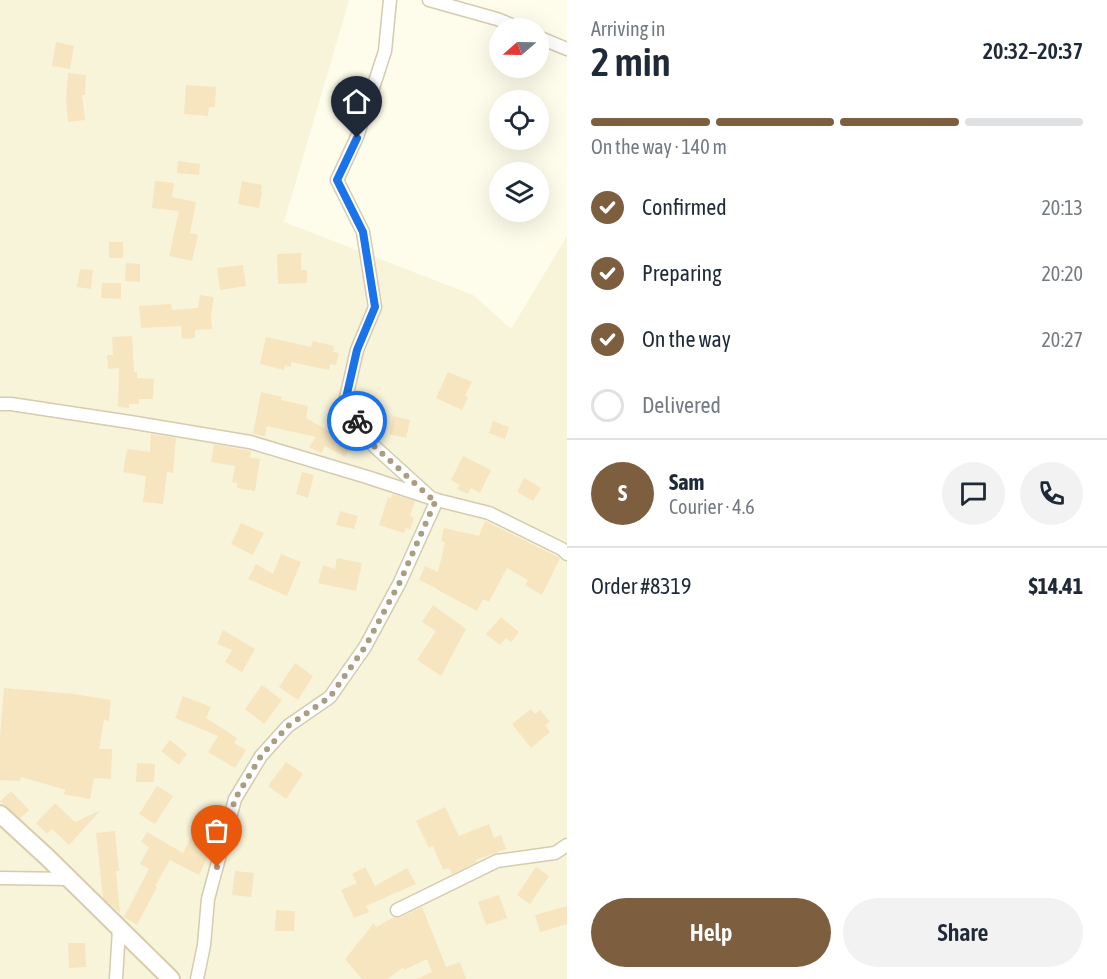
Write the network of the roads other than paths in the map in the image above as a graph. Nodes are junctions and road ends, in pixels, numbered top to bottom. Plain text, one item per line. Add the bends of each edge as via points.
1 (390, 0) edge
2 (429, 0) edge
3 (492, 18) edge
4 (549, 42) edge
5 (567, 49) edge
6 (0, 404) edge
7 (434, 499) junction
8 (567, 554) edge
9 (0, 814) edge
10 (567, 845) edge
11 (0, 878) edge
12 (68, 879) junction
13 (397, 910) dead end
14 (119, 929) junction
15 (116, 979) edge
16 (171, 979) edge
17 (197, 979) edge

1 - 7 street via 385,51 357,138 337,180 363,232 375,307 357,350 346,398 364,437
2 - 3 street
4 - 5 street
6 - 7 street via 250,442
7 - 8 street via 489,513
7 - 17 street via 400,582 365,647 330,697 288,726 261,756 235,799 208,899
9 - 12 main road
10 - 13 street via 555,853 497,861
11 - 12 street
12 - 14 main road
14 - 15 street
14 - 16 main road

